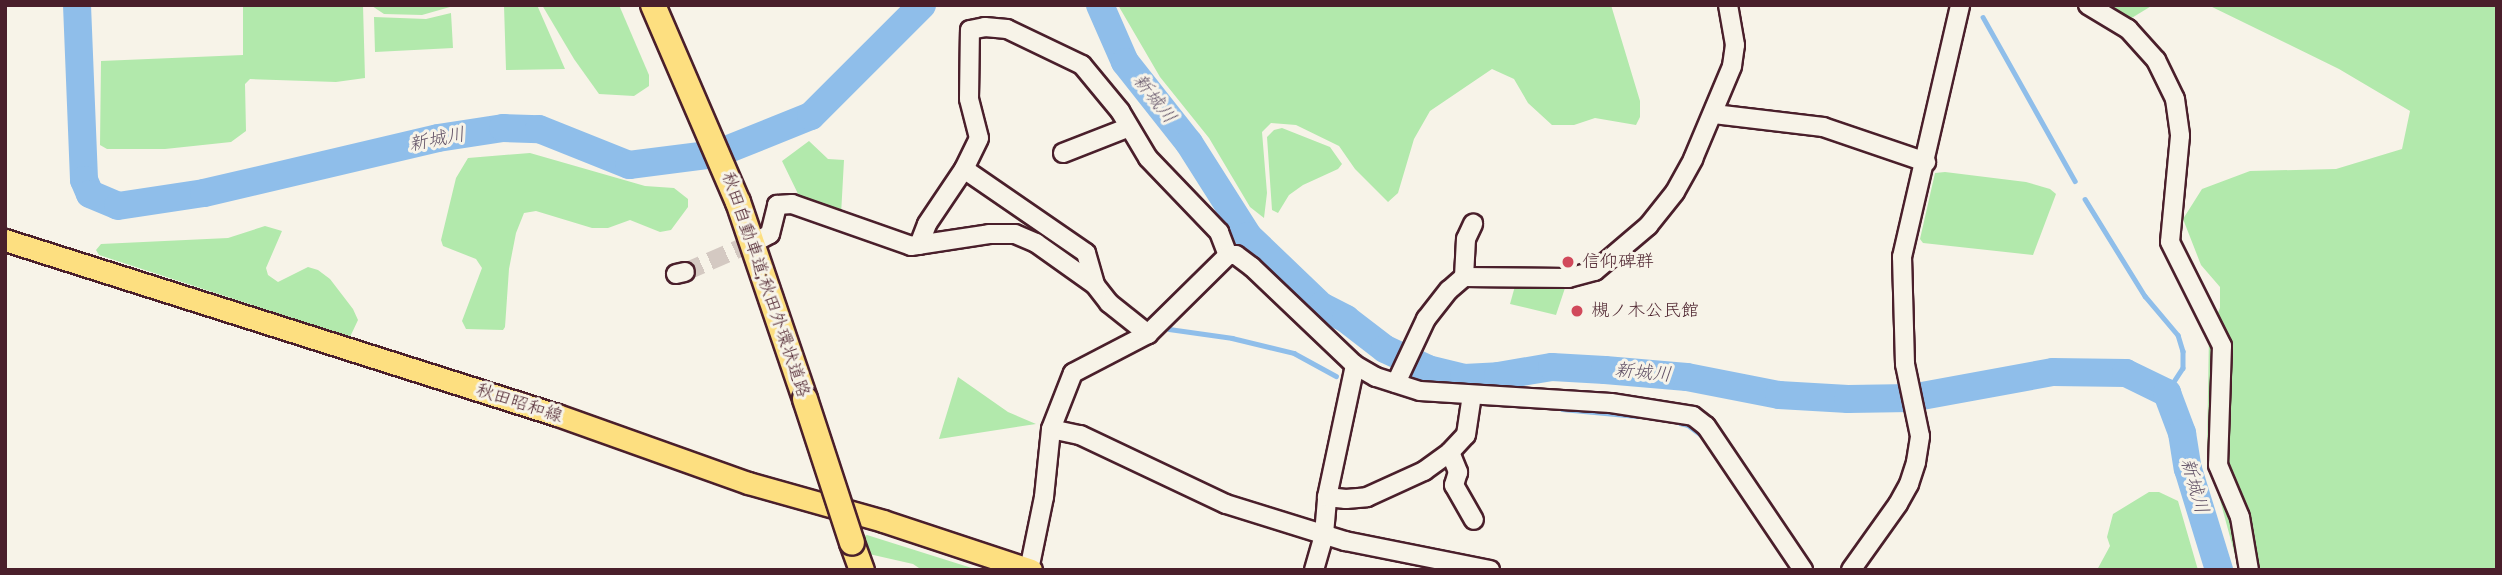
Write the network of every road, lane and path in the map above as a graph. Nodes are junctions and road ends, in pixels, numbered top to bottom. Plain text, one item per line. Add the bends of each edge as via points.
1 (653, 5) edge
2 (1728, 5) edge
3 (1960, 5) edge
4 (2088, 5) edge
5 (1714, 114) junction
6 (1128, 128) junction
7 (1063, 153) dead end
8 (1926, 162) junction
9 (964, 169) junction
10 (1473, 224) dead end
11 (761, 239) tunnel mouth
12 (5, 240) edge
13 (919, 245) junction
14 (1228, 255) junction
15 (1464, 277) junction
16 (1095, 285) junction
17 (1148, 334) junction
18 (1355, 365) junction
19 (1399, 379) junction
20 (1472, 395) junction
21 (1051, 429) junction
22 (1450, 452) junction
23 (1327, 497) junction
24 (1474, 520) dead end
25 (1324, 534) junction
26 (862, 570) edge
27 (1030, 570) edge
28 (1314, 570) edge
29 (1490, 570) edge
30 (1803, 570) edge
31 (1851, 570) edge
32 (2249, 570) edge

1 - 26 highway, 秋田自動車道;秋田外環状道路, bridge via 738,202
2 - 5 street via 1732,66
3 - 8 street
4 - 32 street via 2138,39 2157,60 2175,99 2180,136 2170,242 2222,346 2218,464 2240,517
5 - 8 street via 1823,127
5 - 15 street via 1675,192 1648,226 1595,271 1568,278
6 - 7 street
6 - 9 street via 1120,111 1082,65 1007,29 970,30 968,99 979,138
6 - 14 street via 1148,158 1219,232
8 - 31 street via 1902,257 1905,363 1920,436 1909,484
9 - 13 street via 927,224
9 - 16 street via 1086,253
10 - 15 street via 1466,239
11 - 13 street via 770,234 777,205 792,204
12 - 27 main road, 秋田昭和線 via 557,415 748,483
13 - 16 street via 1015,234 1036,243
14 - 17 street
14 - 18 street via 1236,255 1252,267
15 - 19 street via 1426,319
16 - 17 street via 1109,303
17 - 21 street via 1073,373
18 - 19 street
18 - 23 street
19 - 20 street via 1420,391
20 - 22 street via 1466,435
20 - 30 street via 1611,403 1693,416 1706,426
21 - 25 street via 1080,435 1226,504
21 - 27 street
22 - 23 street via 1424,471 1367,497
22 - 24 street via 1458,472 1454,485
23 - 25 street
25 - 28 street
25 - 29 street

